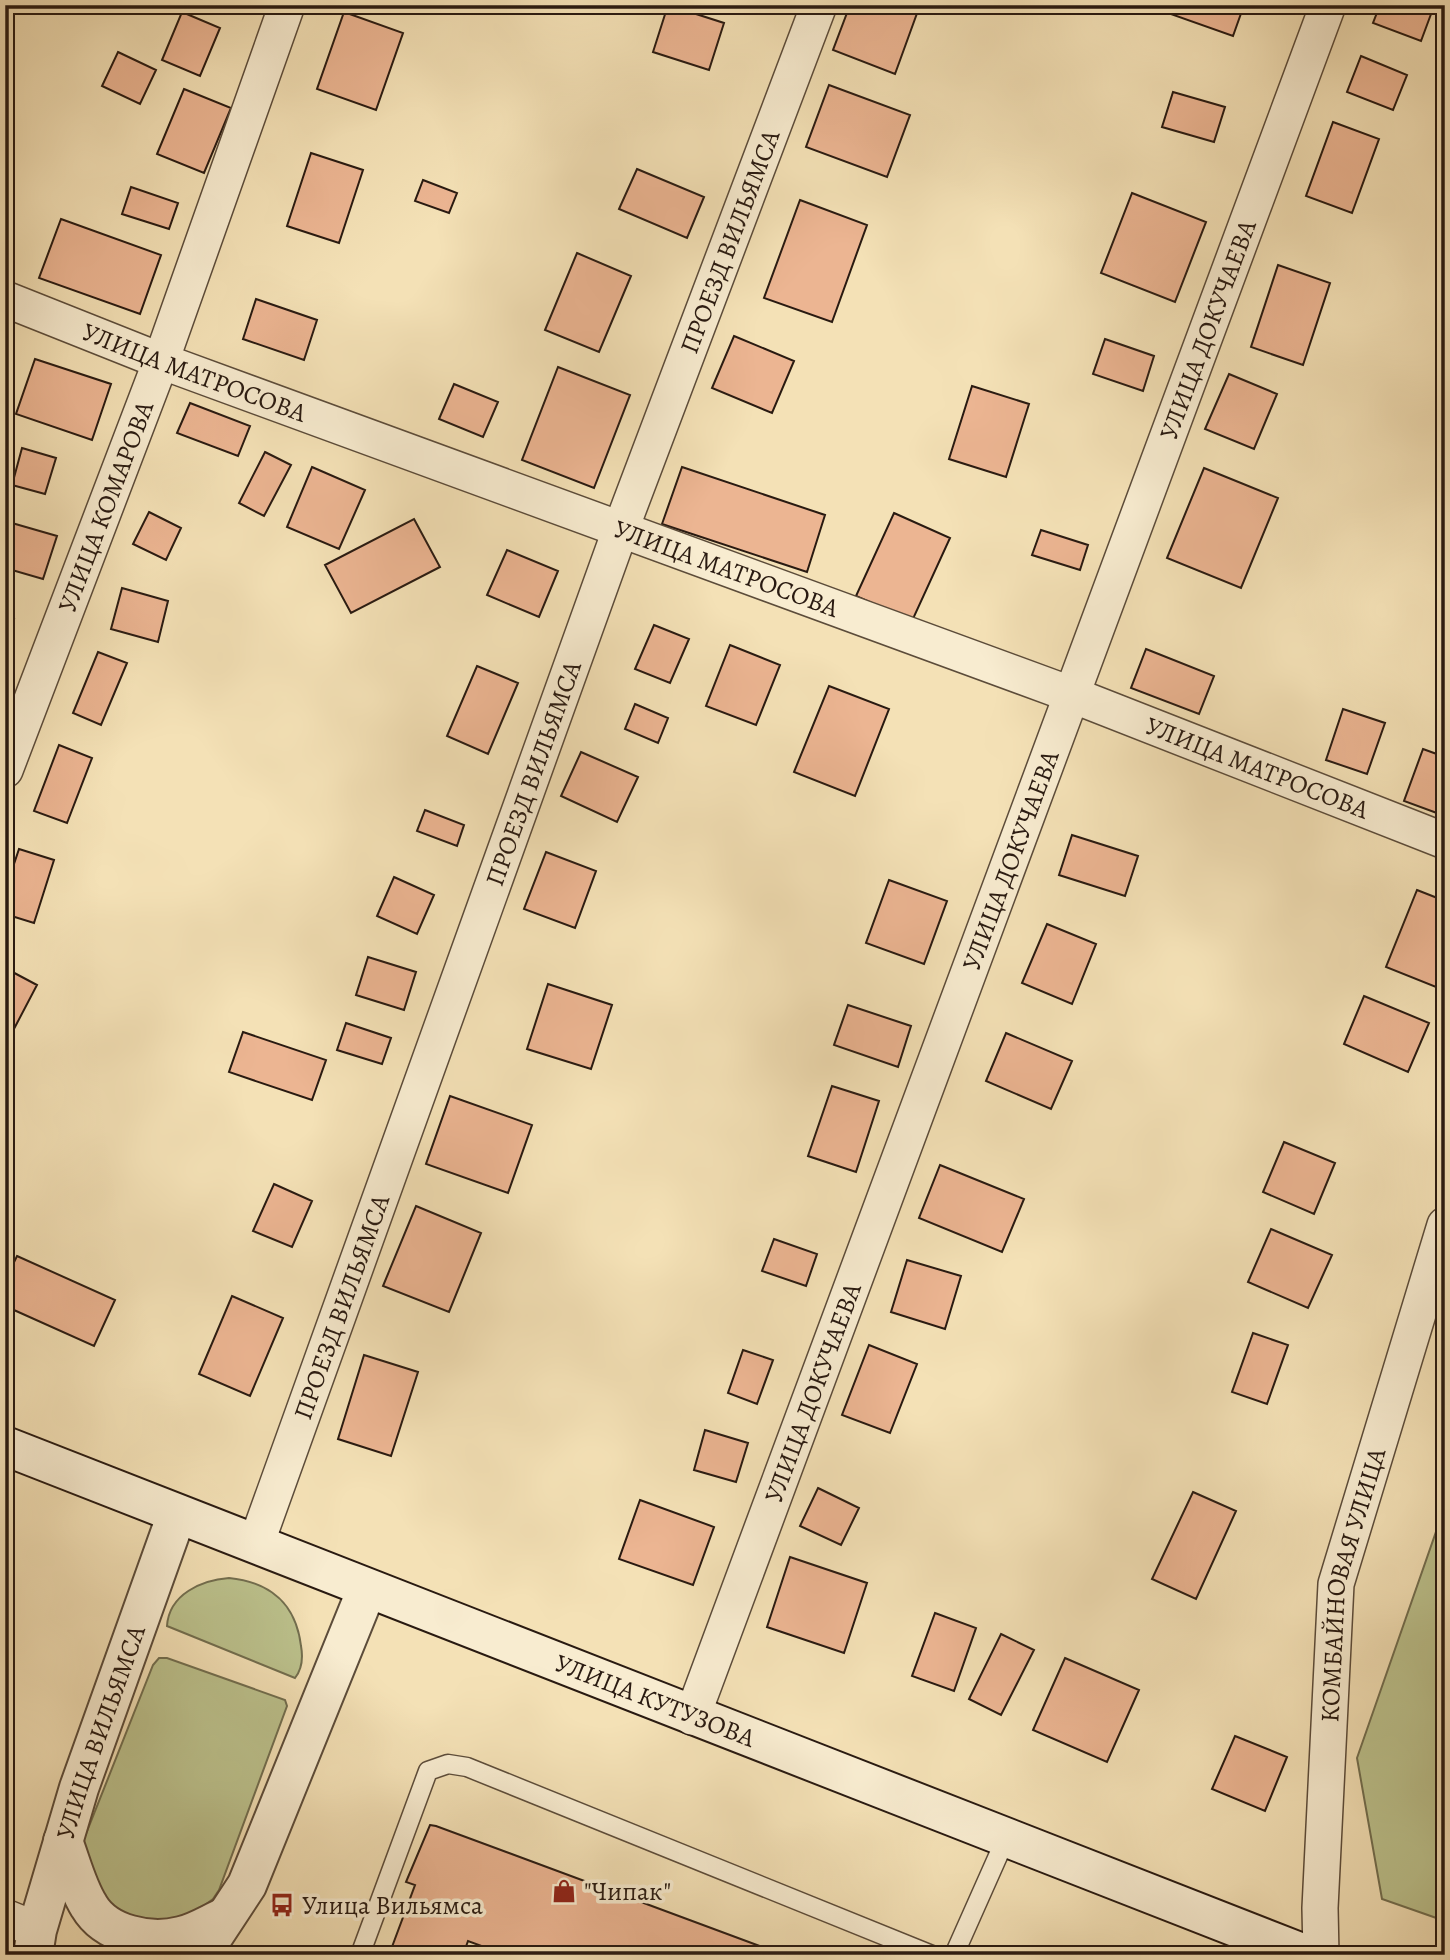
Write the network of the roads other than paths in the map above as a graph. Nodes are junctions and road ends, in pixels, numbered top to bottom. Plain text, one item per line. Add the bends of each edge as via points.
1 (287, 5) edge
2 (819, 5) edge
3 (1328, 5) edge
4 (5, 299) edge
5 (161, 361) junction
6 (620, 531) junction
7 (1070, 694) junction
8 (5, 770) edge
9 (1445, 841) edge
10 (1445, 1225) edge
11 (5, 1447) edge
12 (177, 1514) junction
13 (256, 1544) junction
14 (367, 1589) junction
15 (692, 1717) junction
16 (1006, 1839) junction
17 (63, 1841) junction
18 (225, 1917) junction
19 (25, 1934) edge
20 (149, 1955) edge
21 (201, 1955) edge
22 (360, 1955) edge
23 (932, 1955) edge
24 (954, 1955) edge
25 (1307, 1955) edge
26 (1321, 1955) edge

1 - 5 street, УЛИЦА КОМАРОВА
2 - 6 street, ПРОЕЗД ВИЛЬЯМСА
3 - 7 street, УЛИЦА ДОКУЧАЕВА
4 - 5 street, УЛИЦА МАТРОСОВА
5 - 6 street, УЛИЦА МАТРОСОВА
5 - 8 street, УЛИЦА КОМАРОВА
6 - 7 street, УЛИЦА МАТРОСОВА
6 - 13 street, ПРОЕЗД ВИЛЬЯМСА
7 - 9 street, УЛИЦА МАТРОСОВА
7 - 15 street, УЛИЦА ДОКУЧАЕВА
10 - 26 street, КОМБАЙНОВАЯ УЛИЦА via 1336,1584
11 - 12 main road, УЛИЦА КУТУЗОВА
12 - 13 main road, УЛИЦА КУТУЗОВА
12 - 17 main road, УЛИЦА ВИЛЬЯМСА
13 - 14 main road, УЛИЦА КУТУЗОВА
14 - 15 main road, УЛИЦА КУТУЗОВА
14 - 18 main road via 247,1885
15 - 16 main road, УЛИЦА КУТУЗОВА
16 - 24 lane
16 - 25 main road, УЛИЦА КУТУЗОВА
17 - 18 main road via 89,1906 102,1922 129,1935 181,1936
17 - 19 main road, УЛИЦА ВИЛЬЯМСА
18 - 21 main road
19 - 20 main road via 50,1923 68,1924
22 - 23 lane via 428,1771 448,1764 467,1767

